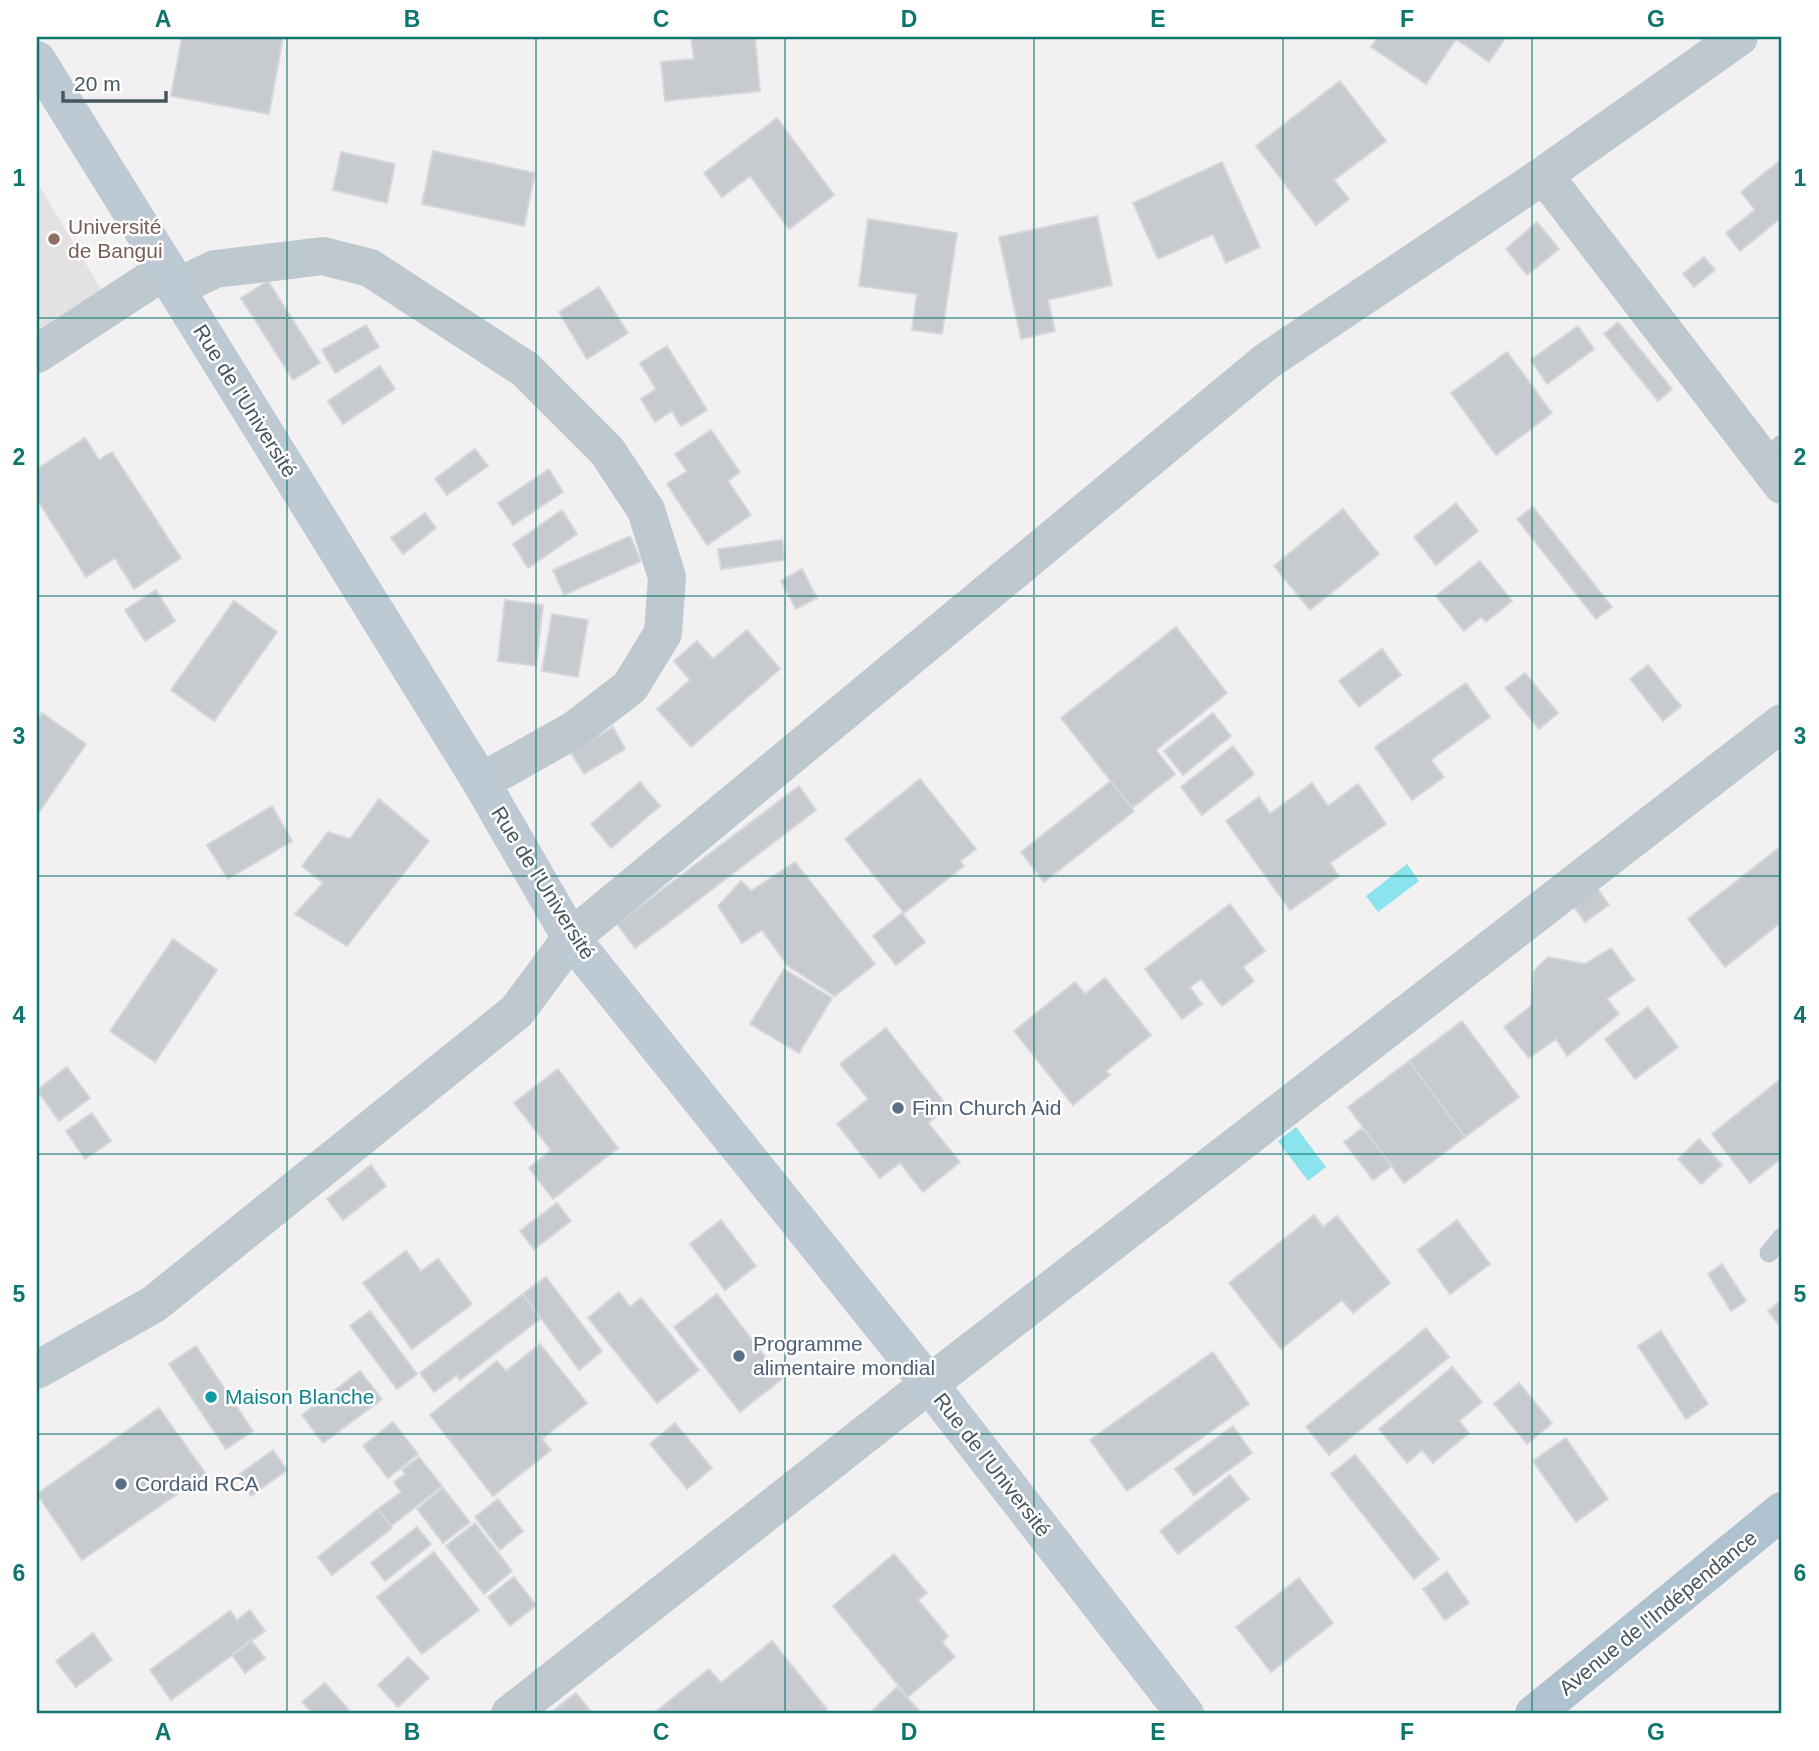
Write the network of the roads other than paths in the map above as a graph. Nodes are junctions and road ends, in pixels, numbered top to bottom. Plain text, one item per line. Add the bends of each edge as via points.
1 (1740, 37) edge
2 (37, 60) edge
3 (1544, 175) junction
4 (171, 279) junction
5 (37, 354) edge
6 (1776, 463) edge
7 (1782, 723) edge
8 (481, 782) junction
9 (572, 937) junction
10 (1782, 1237) edge
11 (1769, 1253) dead end
12 (37, 1370) edge
13 (929, 1384) junction
14 (1782, 1511) edge
15 (510, 1714) edge
16 (1185, 1714) edge
17 (1534, 1714) edge

1 - 3 street
2 - 4 street, Rue de l'Université
3 - 6 street
3 - 9 street via 1267,361
4 - 5 street
4 - 8 street, Rue de l'Université
4 - 8 street via 323,256 370,268 525,369 607,451 646,510 667,577 663,634 629,687 574,730
7 - 13 street
8 - 9 street, Rue de l'Université
9 - 12 street via 506,1020 154,1304
9 - 13 street, Rue de l'Université
10 - 11 lane
13 - 15 street
13 - 16 street, Rue de l'Université
14 - 17 main road, Avenue de l'Indépendance

